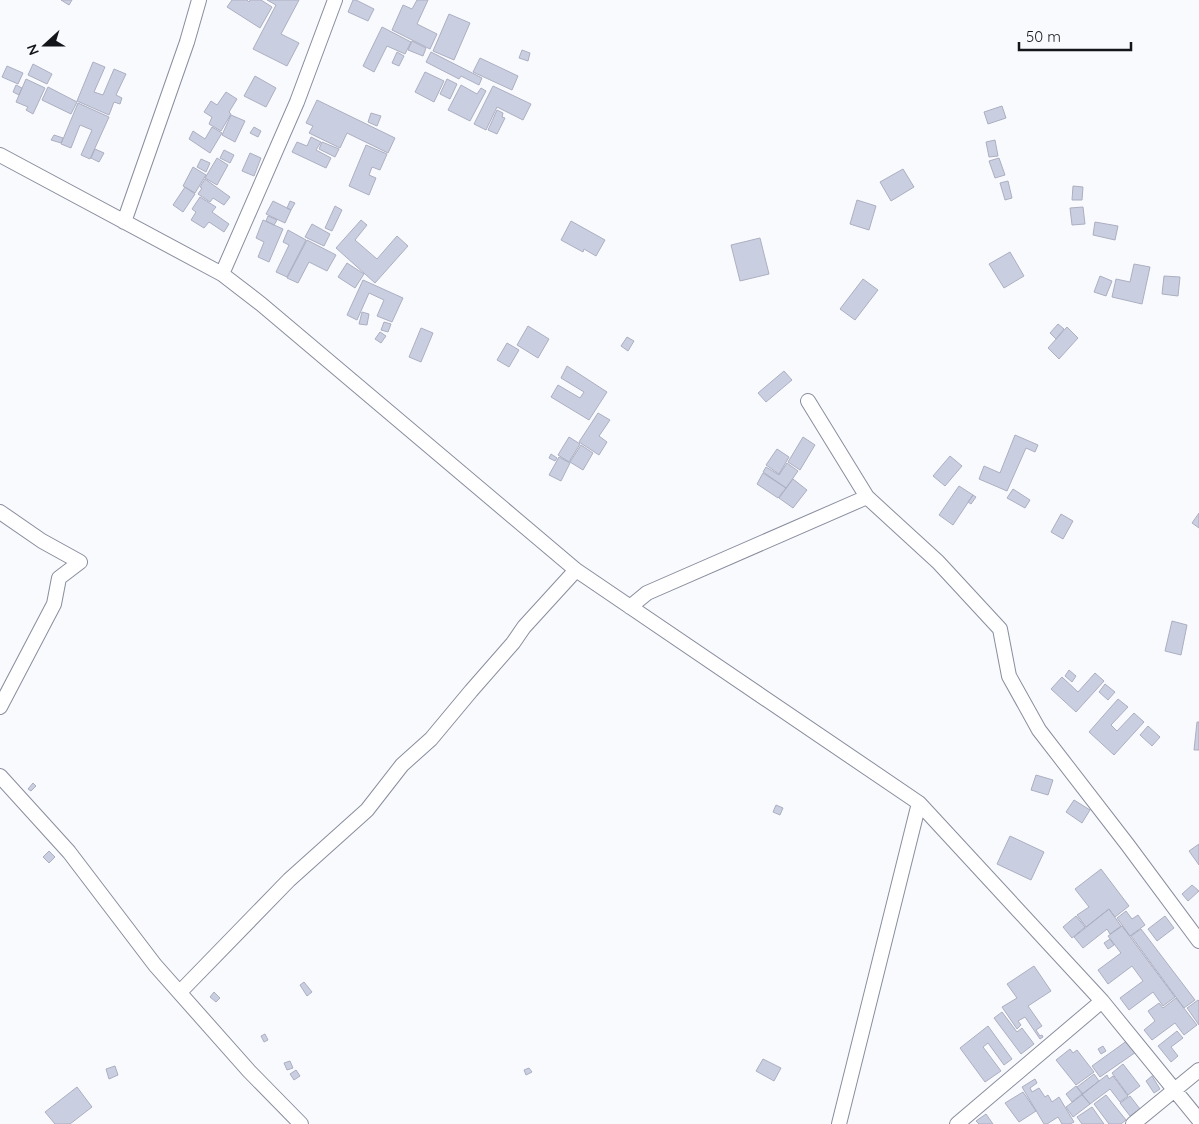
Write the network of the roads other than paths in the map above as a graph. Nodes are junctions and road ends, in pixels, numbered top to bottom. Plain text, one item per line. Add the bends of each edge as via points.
1 (200, 0) edge
2 (335, 0) edge
3 (0, 155) edge
4 (124, 222) junction
5 (222, 274) junction
6 (808, 401) dead end
7 (867, 497) junction
8 (0, 512) edge
9 (576, 570) junction
10 (630, 607) junction
11 (0, 707) edge
12 (0, 776) edge
13 (919, 804) junction
14 (1199, 941) edge
15 (180, 992) junction
16 (1102, 1001) junction
17 (1199, 1070) edge
18 (1175, 1090) junction
19 (1199, 1120) edge
20 (301, 1124) edge
21 (839, 1124) edge
22 (957, 1124) edge
23 (1132, 1124) edge

1 - 4 street
2 - 5 street via 297,102
3 - 4 street
4 - 5 street
5 - 9 street via 262,304
6 - 7 street
7 - 10 street via 647,593
7 - 14 street via 938,562 1000,629 1009,676 1038,730
8 - 11 street via 80,562 59,578 54,604
9 - 10 street
9 - 15 street via 431,739 402,765 367,810 289,880
10 - 13 street
12 - 15 street via 69,852
13 - 16 street
13 - 21 street
15 - 20 street via 249,1071
16 - 18 street
16 - 22 street
17 - 18 street
18 - 19 street
18 - 23 street

